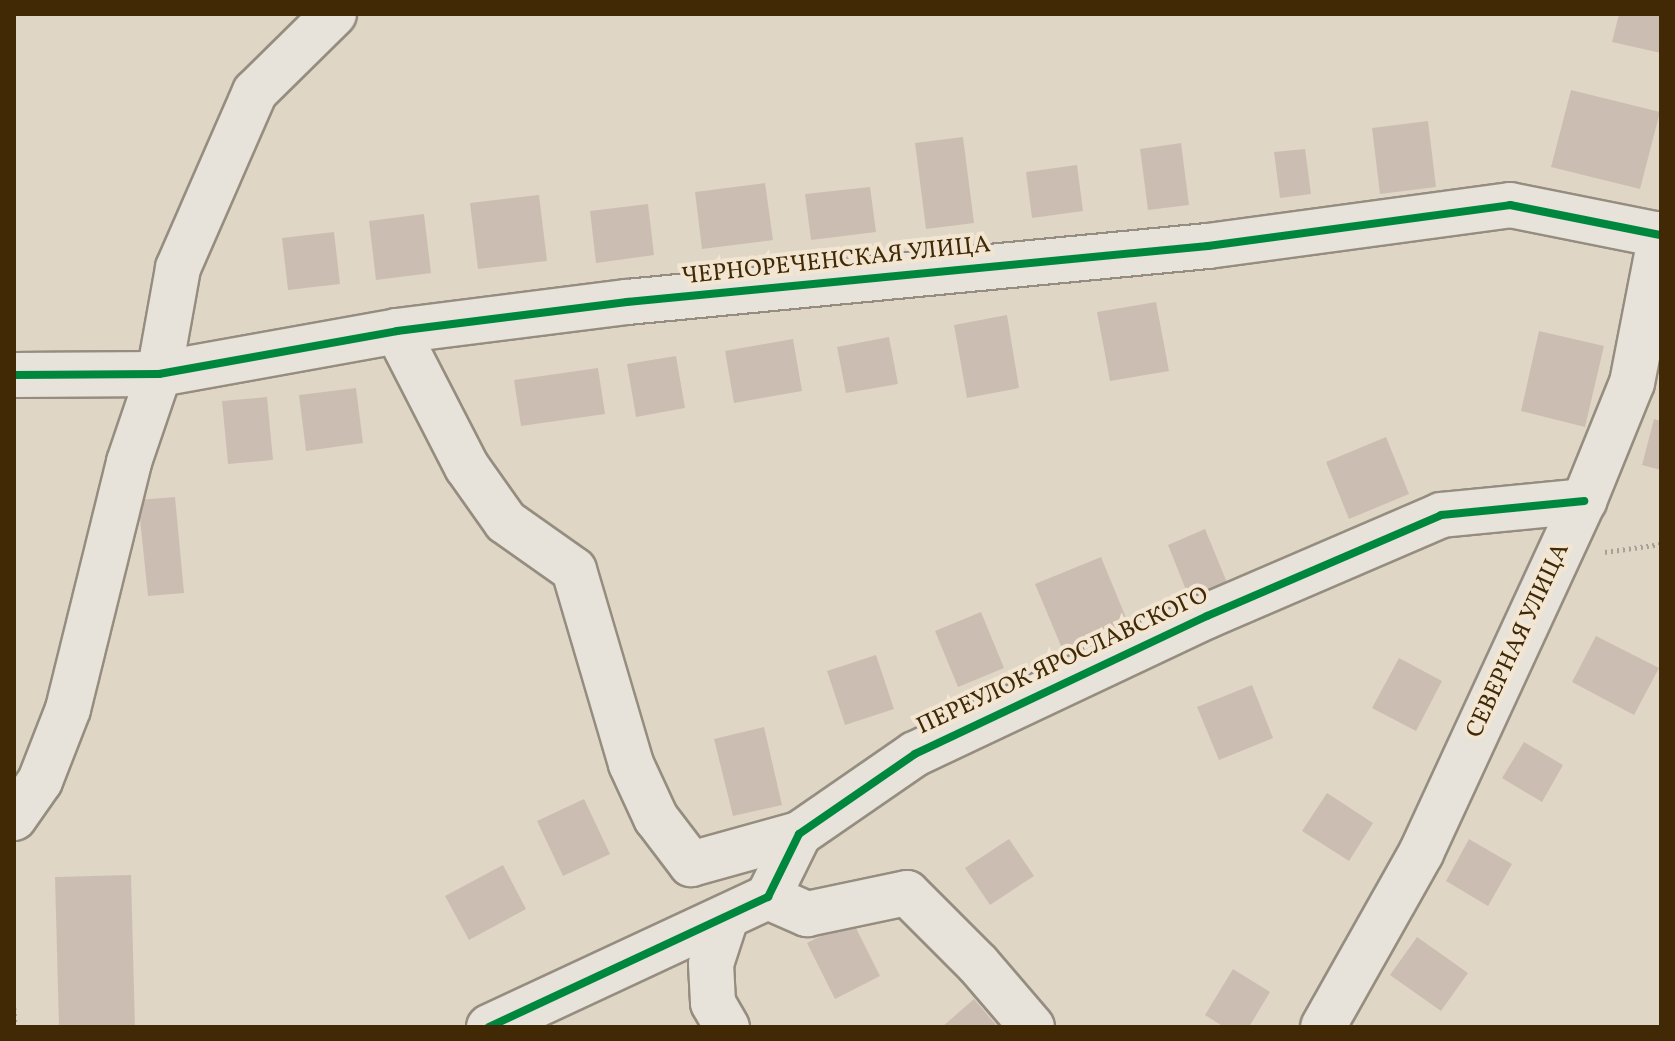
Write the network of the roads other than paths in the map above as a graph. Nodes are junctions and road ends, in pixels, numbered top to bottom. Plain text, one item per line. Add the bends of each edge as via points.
1 (334, 14) edge
2 (1661, 234) edge
3 (397, 331) junction
4 (159, 374) junction
5 (14, 375) edge
6 (1584, 501) junction
7 (14, 818) edge
8 (799, 834) junction
9 (768, 897) junction
10 (726, 918) junction
11 (489, 1027) edge
12 (727, 1027) edge
13 (1032, 1027) edge
14 (1323, 1027) edge

1 - 4 street via 255,92 178,268
2 - 3 street, ЧЕРНОРЕЧЕНСКАЯ УЛИЦА via 1510,205 1208,246 627,302
2 - 6 street, СЕВЕРНАЯ УЛИЦА via 1632,383
3 - 4 street, ЧЕРНОРЕЧЕНСКАЯ УЛИЦА
3 - 8 street via 467,467 506,522 574,570 631,764 656,818 691,864
4 - 5 street, ЧЕРНОРЕЧЕНСКАЯ УЛИЦА
4 - 7 street via 129,462 68,709 40,781
6 - 8 street, ПЕРЕУЛОК ЯРОСЛАВСКОГО via 1441,515 1426,521 1207,616 915,754
6 - 14 street, СЕВЕРНАЯ УЛИЦА via 1421,853
8 - 9 street, ПЕРЕУЛОК ЯРОСЛАВСКОГО
9 - 10 street
9 - 13 street via 807,914 907,893
10 - 11 street
10 - 12 street via 711,964 713,1003

